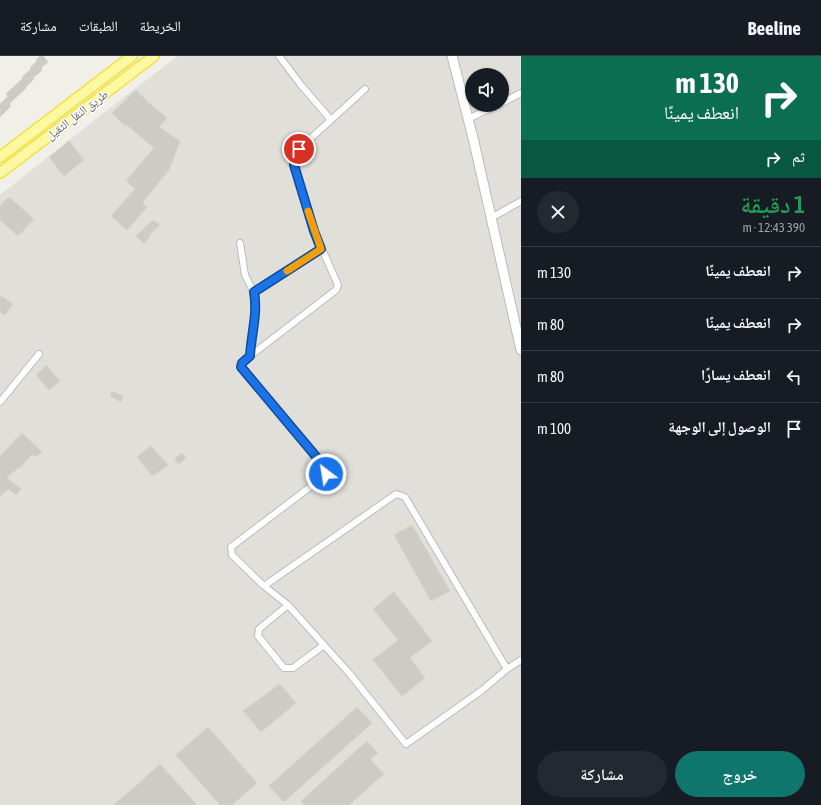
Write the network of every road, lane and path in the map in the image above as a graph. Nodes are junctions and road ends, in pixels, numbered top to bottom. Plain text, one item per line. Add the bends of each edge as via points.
1 (132, 56) edge
2 (154, 56) edge
3 (279, 56) edge
4 (452, 56) edge
5 (365, 89) dead end
6 (521, 94) edge
7 (509, 100) edge
8 (482, 112) edge
9 (468, 119) junction
10 (331, 120) junction
11 (0, 157) edge
12 (0, 173) edge
13 (521, 201) edge
14 (491, 218) junction
15 (240, 243) dead end
16 (321, 249) junction
17 (254, 292) junction
18 (521, 350) edge
19 (39, 354) dead end
20 (250, 356) junction
21 (0, 402) edge
22 (264, 586) junction
23 (288, 604) junction
24 (324, 645) junction
25 (521, 660) edge
26 (506, 670) junction

1 - 11 highway, طريق النقل الثقيل
2 - 12 highway, طريق النقل الثقيل
3 - 10 street
4 - 9 main road
5 - 10 street
6 - 7 street
8 - 9 street
9 - 14 main road
10 - 16 street via 294,155 294,165
13 - 14 street
14 - 18 main road
15 - 17 street via 245,275
16 - 17 street
16 - 20 street via 337,280 336,290
17 - 20 street via 256,302
19 - 21 street
20 - 22 street via 242,363 244,372 324,466 326,474 230,547 232,555
22 - 23 street
22 - 26 street via 396,494 401,495 405,497
23 - 24 street
23 - 24 street via 259,629 258,636 284,668 293,668
24 - 26 street via 406,744 481,691
25 - 26 street

